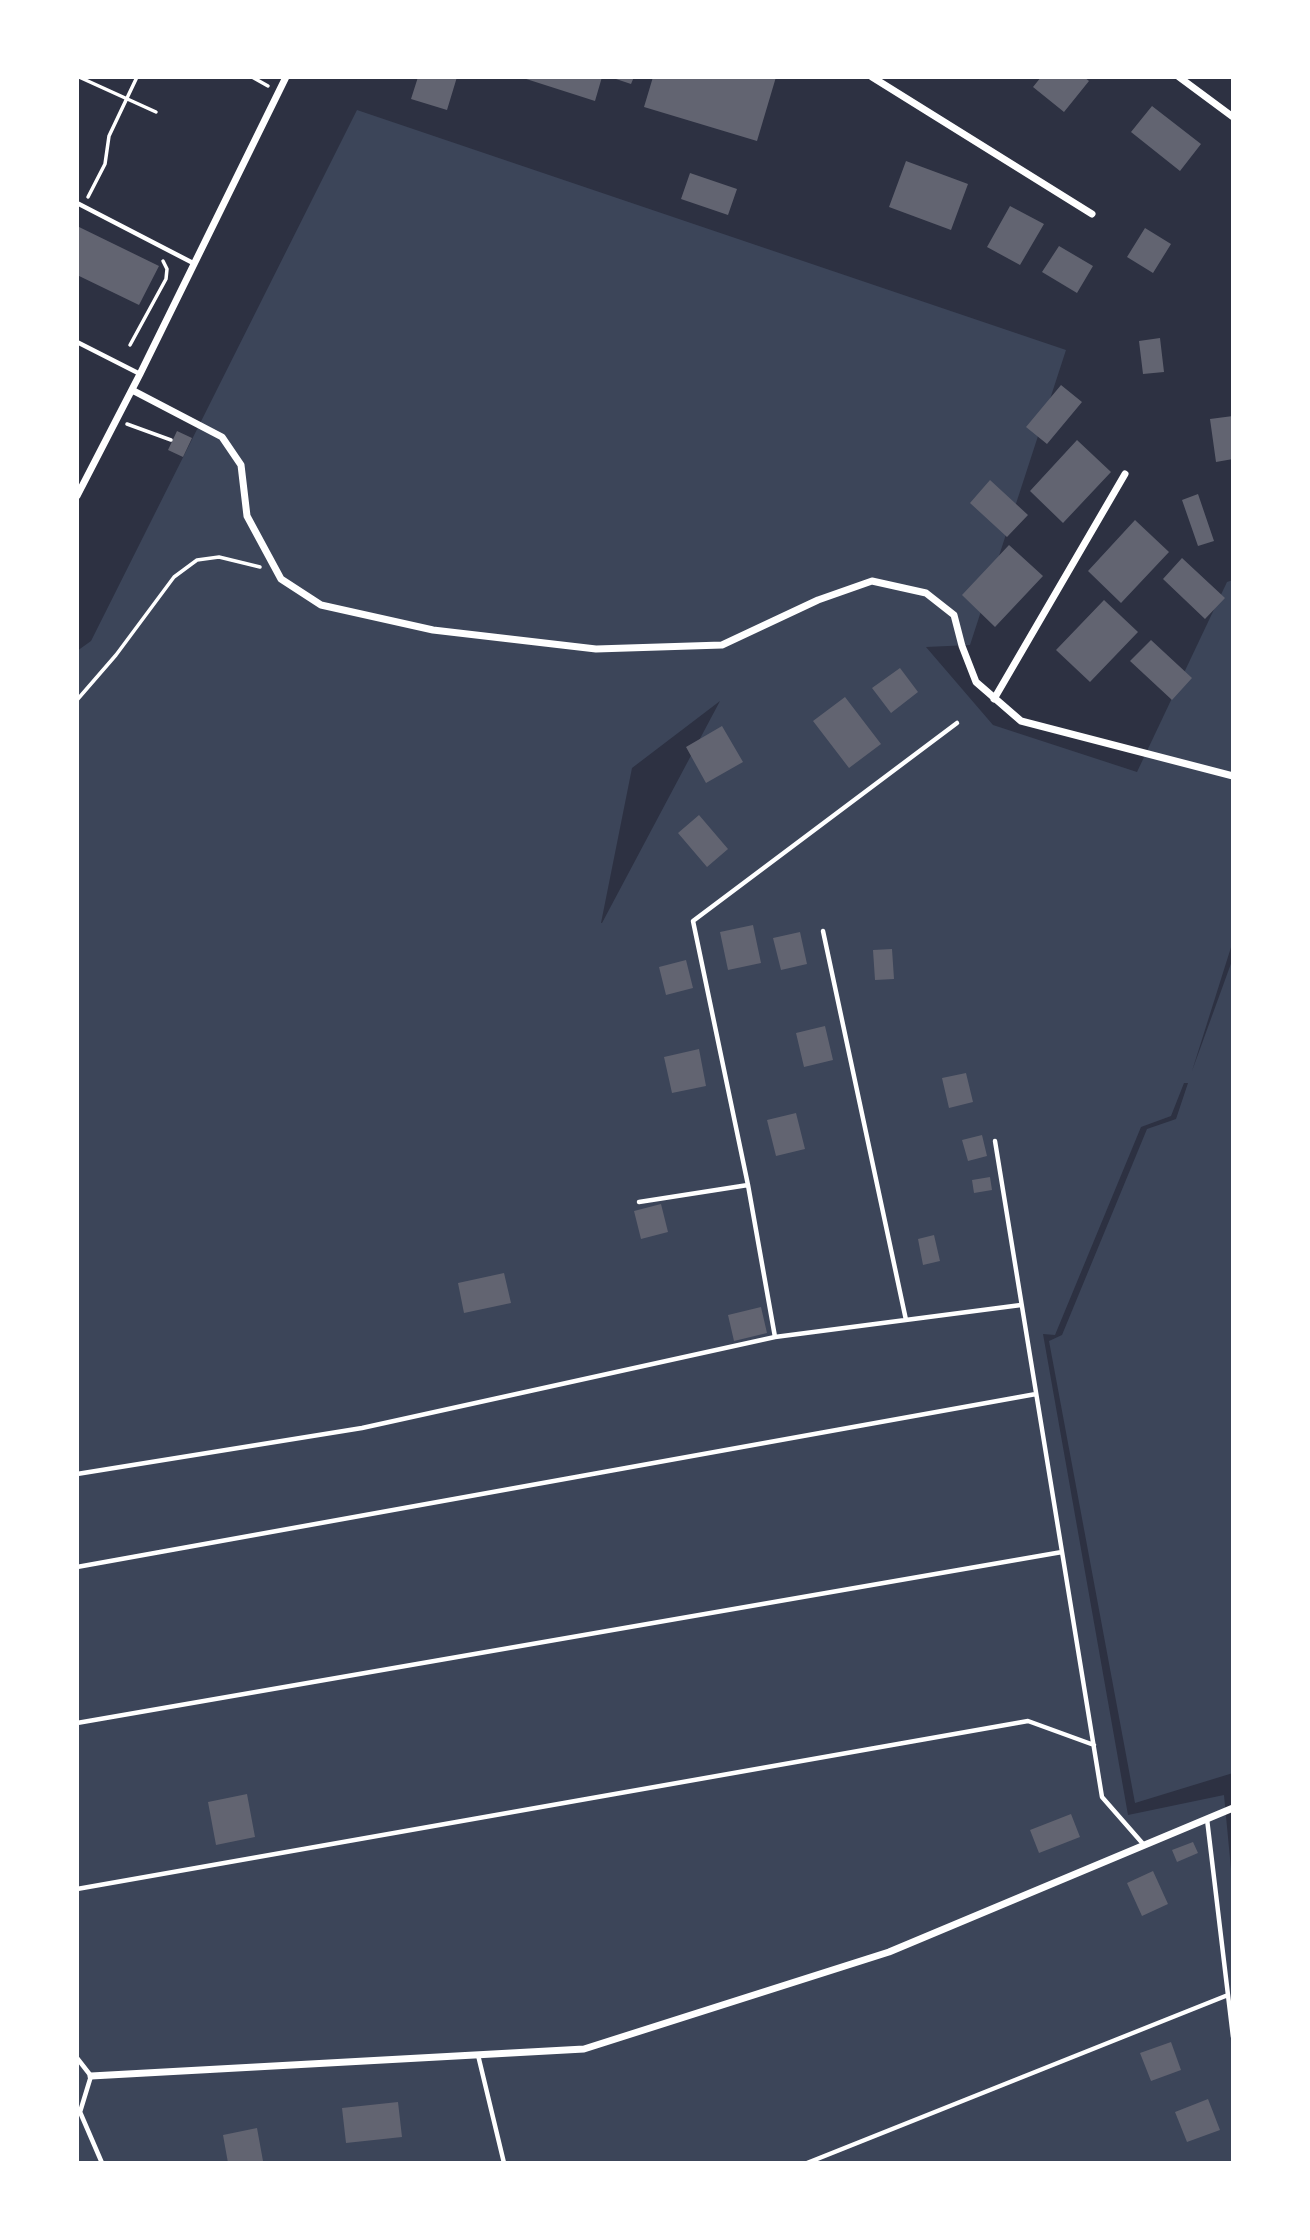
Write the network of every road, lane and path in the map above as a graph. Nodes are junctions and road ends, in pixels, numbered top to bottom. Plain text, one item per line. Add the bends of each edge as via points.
1 (79, 77) edge
2 (137, 77) edge
3 (252, 77) edge
4 (286, 77) edge
5 (872, 77) edge
6 (1179, 77) edge
7 (279, 92) junction
8 (127, 97) junction
9 (156, 112) dead end
10 (1233, 117) edge
11 (77, 203) edge
12 (84, 206) junction
13 (1092, 214) dead end
14 (161, 259) dead end
15 (193, 263) junction
16 (77, 342) edge
17 (130, 345) dead end
18 (140, 374) junction
19 (132, 390) junction
20 (117, 420) junction
21 (171, 440) dead end
22 (1125, 474) dead end
23 (77, 496) edge
24 (278, 573) junction
25 (994, 699) junction
26 (77, 700) edge
27 (957, 723) dead end
28 (1233, 776) edge
29 (823, 931) dead end
30 (995, 1141) dead end
31 (748, 1185) junction
32 (639, 1202) dead end
33 (1021, 1305) junction
34 (906, 1320) junction
35 (775, 1337) junction
36 (1036, 1394) junction
37 (77, 1474) edge
38 (1062, 1552) junction
39 (77, 1567) edge
40 (77, 1723) edge
41 (1094, 1745) junction
42 (1233, 1808) edge
43 (1207, 1818) junction
44 (1144, 1845) junction
45 (77, 1889) edge
46 (1228, 1995) junction
47 (1233, 2037) edge
48 (478, 2055) junction
49 (77, 2058) edge
50 (91, 2076) junction
51 (102, 2163) edge
52 (505, 2163) edge
53 (807, 2163) edge

1 - 8 path
2 - 8 path
3 - 7 path
4 - 7 street
5 - 13 street
6 - 10 street
7 - 15 street
8 - 9 path
8 - 12 path via 109,136 105,164
11 - 12 lane
12 - 15 lane
14 - 17 path via 166,279
15 - 18 street
16 - 18 lane
18 - 19 street
19 - 20 street
19 - 24 street via 222,438 241,465 247,516
20 - 21 path
20 - 23 street
22 - 25 street
24 - 25 street via 321,605 433,630 596,649 722,645 818,600 872,581 926,593 954,615 976,682
24 - 26 path via 219,556 197,560 174,577
25 - 28 street via 1021,721
27 - 31 lane via 694,921
29 - 34 lane
30 - 33 lane
31 - 32 lane
31 - 35 lane
33 - 34 lane
33 - 36 lane
34 - 35 lane
35 - 37 lane via 362,1428
36 - 38 lane
36 - 39 lane
38 - 40 lane
38 - 41 lane
41 - 44 lane via 1102,1797
41 - 45 lane via 1028,1721
42 - 43 street
43 - 44 street
43 - 46 lane
44 - 48 street via 890,1952 584,2049
46 - 47 lane
46 - 53 lane
48 - 50 street
48 - 52 lane
49 - 50 lane
50 - 51 lane via 80,2112

